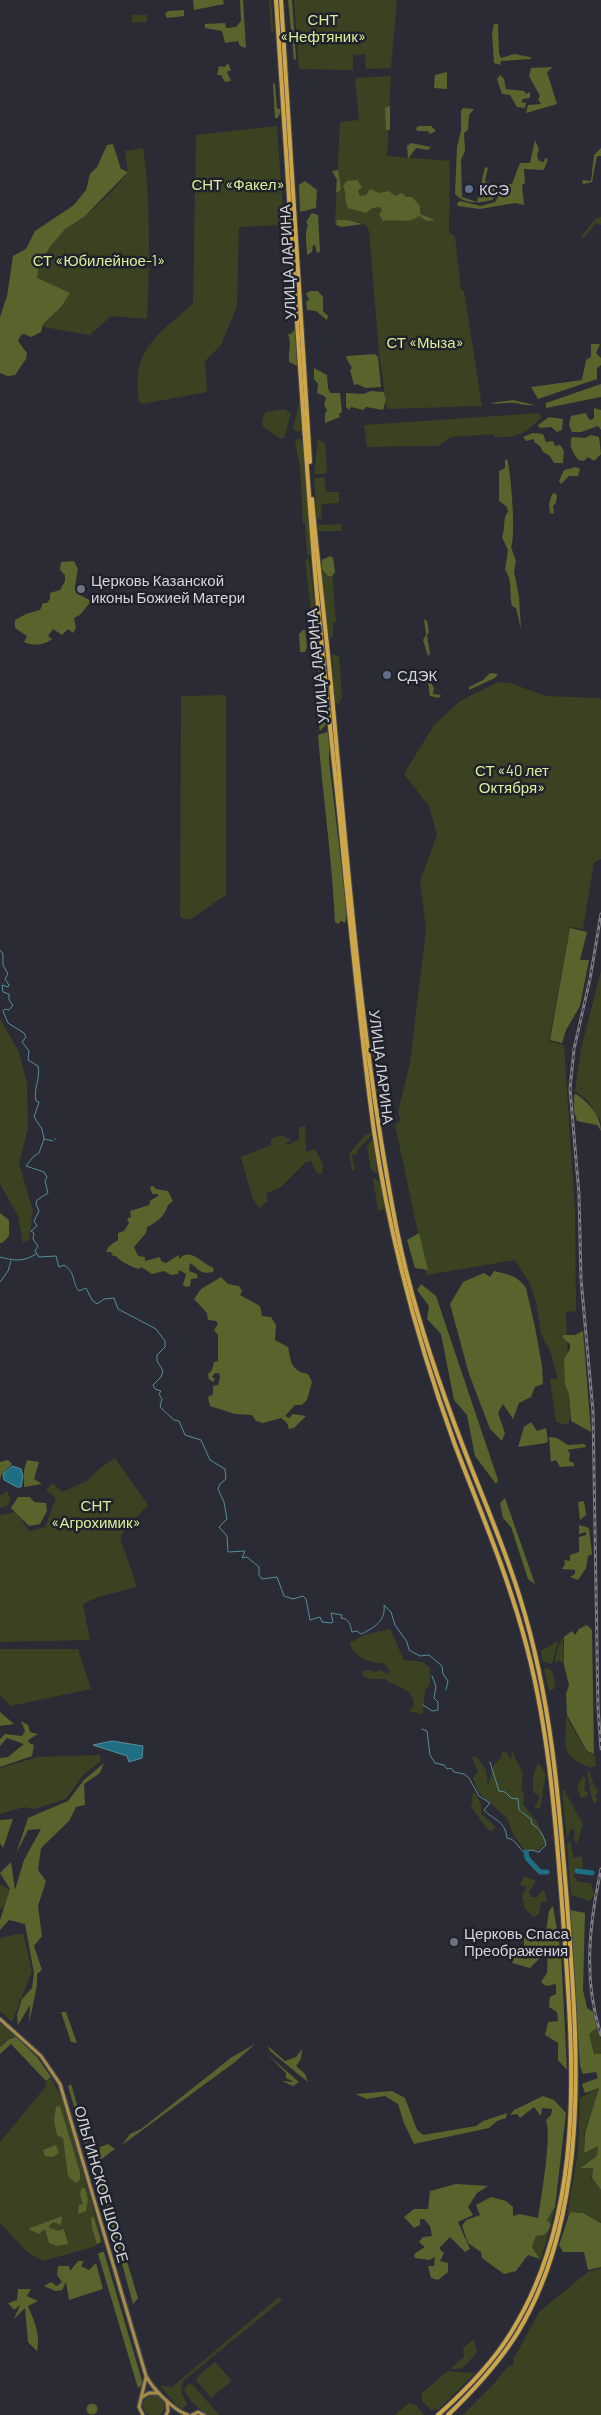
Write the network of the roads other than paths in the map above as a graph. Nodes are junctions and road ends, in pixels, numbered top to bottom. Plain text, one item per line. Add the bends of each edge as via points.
1 (276, 0) edge
2 (281, 0) edge
3 (369, 1074) junction
4 (373, 1106) junction
5 (0, 2019) edge
6 (146, 2376) junction
7 (162, 2394) junction
8 (142, 2398) junction
9 (165, 2398) junction
10 (143, 2415) edge
11 (166, 2415) edge
12 (188, 2415) edge
13 (192, 2415) edge
14 (204, 2415) edge
15 (438, 2415) edge
16 (448, 2415) edge

1 - 3 main road, УЛИЦА ЛАРИНА via 314,556
2 - 3 main road, УЛИЦА ЛАРИНА via 312,496
3 - 4 main road, УЛИЦА ЛАРИНА
4 - 15 main road via 386,1197 406,1296 456,1445 500,1557 537,1689 556,1826 567,1991 570,2080 567,2152 548,2246 530,2298 512,2332 469,2386
4 - 16 main road, УЛИЦА ЛАРИНА via 398,1236 421,1325 455,1424 510,1565 543,1686 561,1825 575,2051 575,2117 570,2176 559,2226 540,2286 526,2318 505,2351
5 - 6 main road, ОЛЬГИНСКОЕ ШОССЕ via 41,2056 63,2090
6 - 7 main road
6 - 8 main road
7 - 8 main road via 153,2392
7 - 9 main road
8 - 10 main road
9 - 11 main road via 168,2405
9 - 12 main road
13 - 14 main road via 198,2412

